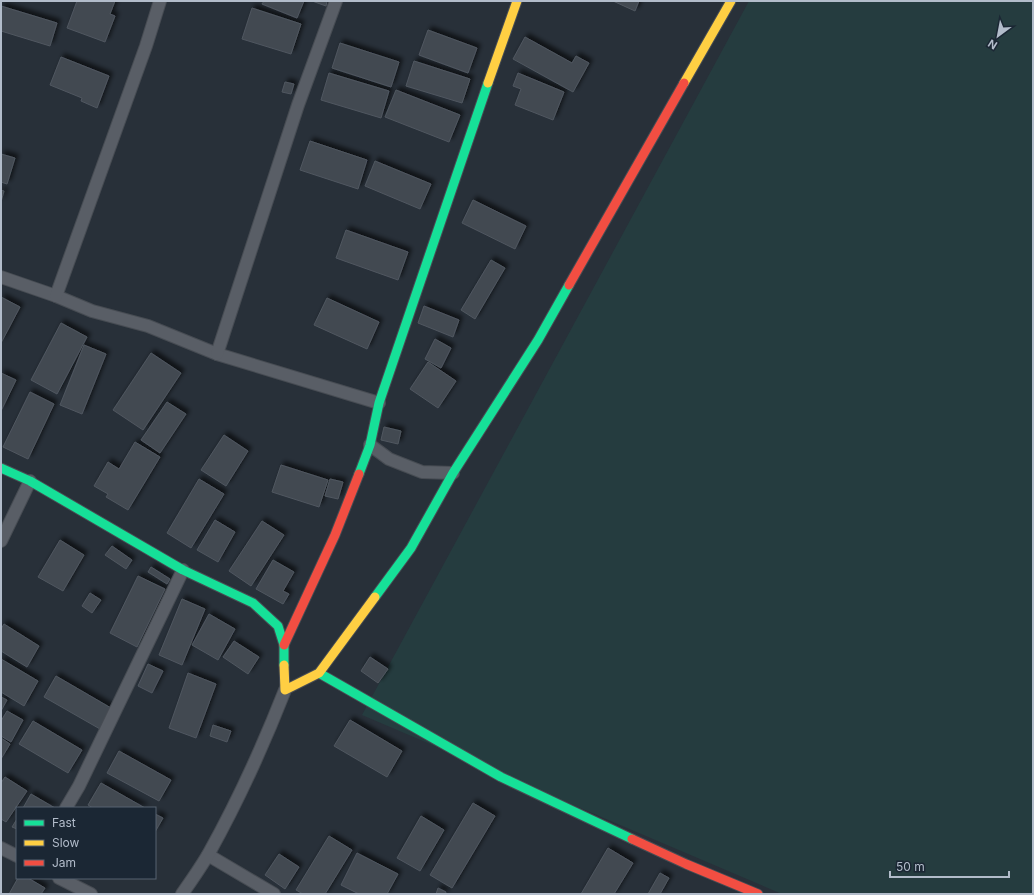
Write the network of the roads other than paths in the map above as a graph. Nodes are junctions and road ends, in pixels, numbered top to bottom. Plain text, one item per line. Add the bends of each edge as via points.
1 (160, 1) edge
2 (336, 1) edge
3 (517, 1) edge
4 (731, 1) edge
5 (1, 277) edge
6 (56, 296) junction
7 (217, 354) junction
8 (379, 403) junction
9 (370, 445) junction
10 (1, 468) edge
11 (453, 473) junction
12 (30, 481) junction
13 (1, 541) edge
14 (183, 570) junction
15 (284, 645) junction
16 (319, 673) junction
17 (285, 690) junction
18 (67, 807) edge
19 (1, 848) edge
20 (208, 855) junction
21 (16, 856) edge
22 (62, 879) edge
23 (91, 894) edge
24 (182, 894) edge
25 (274, 894) edge
26 (758, 894) edge

1 - 6 street
2 - 7 street via 298,105
3 - 8 street
4 - 11 street via 538,340
5 - 6 street
6 - 7 street via 92,311 148,326
7 - 8 street
8 - 9 street
9 - 11 street via 389,459 422,472
9 - 15 street via 335,535
10 - 12 street
11 - 16 street via 411,548
12 - 13 street
12 - 14 street
14 - 15 street via 253,603 278,626
14 - 18 street
15 - 17 street
16 - 17 street
16 - 26 street via 501,777 686,864
17 - 20 street via 255,761
19 - 21 street
20 - 24 street
20 - 25 street
22 - 23 street

